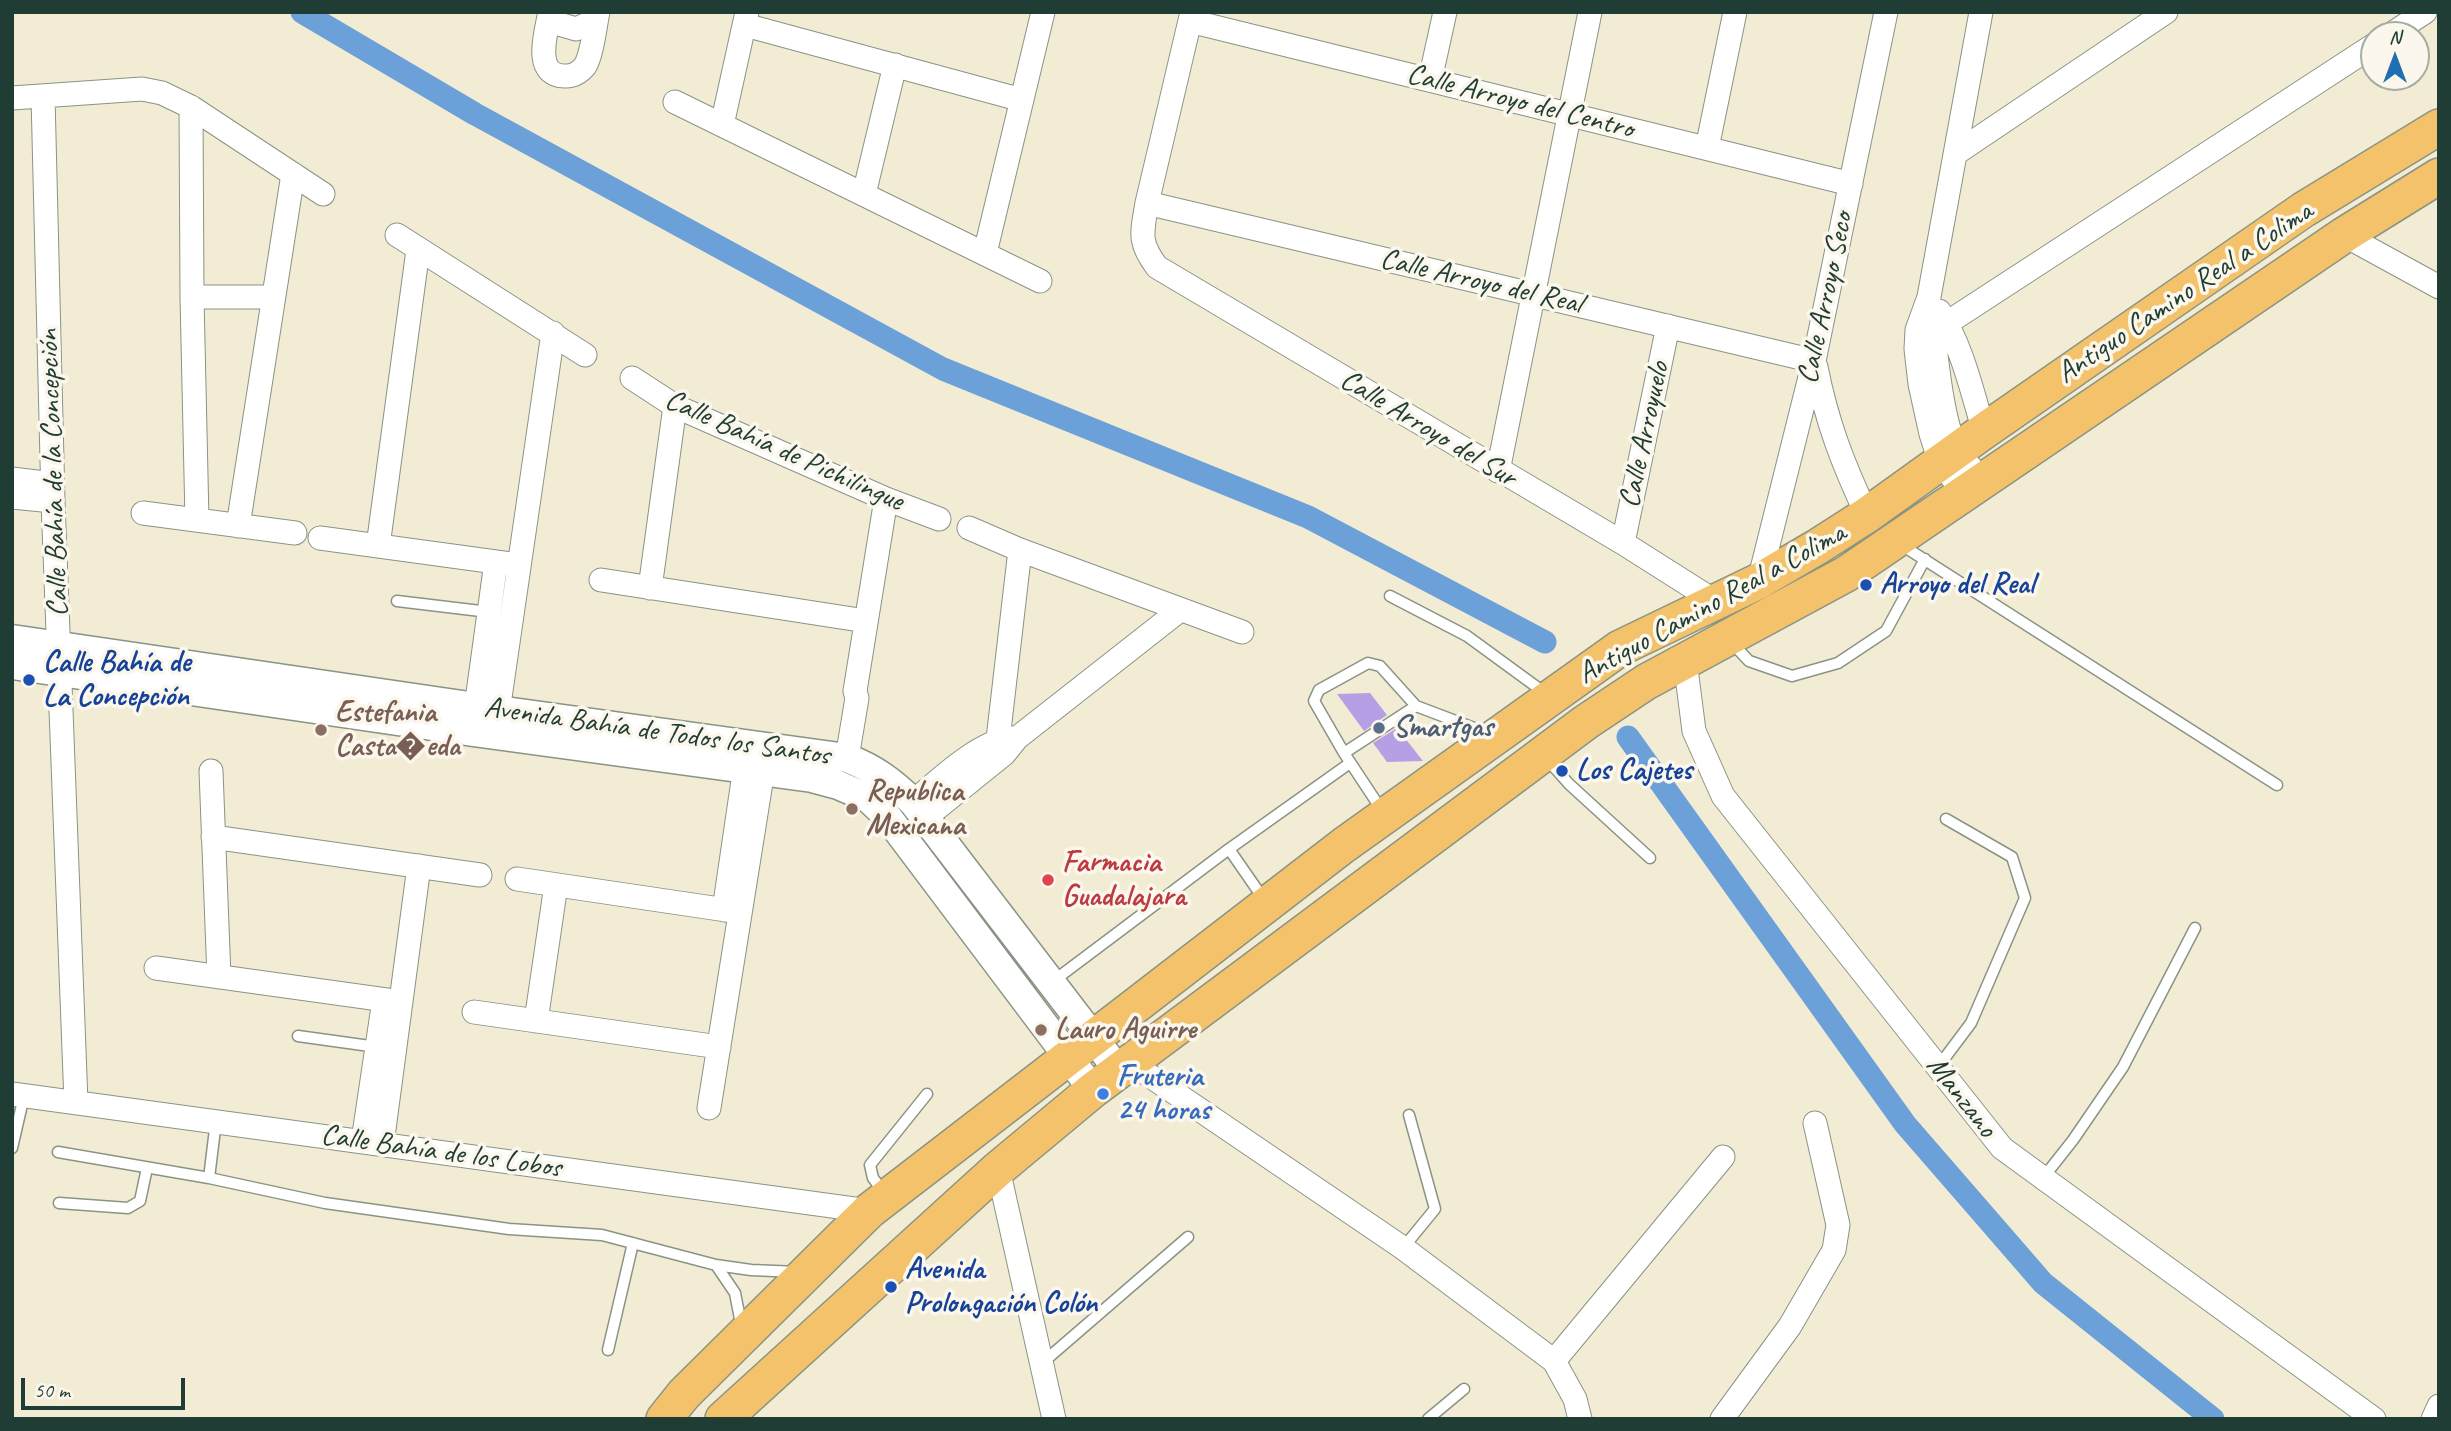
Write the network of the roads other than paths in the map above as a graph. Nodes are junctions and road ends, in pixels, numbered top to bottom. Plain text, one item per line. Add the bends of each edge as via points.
1 (550, 12) edge
2 (1043, 12) edge
3 (1445, 12) edge
4 (1590, 12) edge
5 (1735, 12) edge
6 (1886, 12) edge
7 (1981, 12) edge
8 (2166, 12) edge
9 (598, 14) edge
10 (1191, 17) edge
11 (746, 18) edge
12 (2360, 54) edge
13 (895, 65) junction
14 (1430, 80) junction
15 (43, 96) junction
16 (12, 98) edge
17 (1022, 100) junction
18 (674, 102) dead end
19 (191, 107) junction
20 (1569, 114) junction
21 (722, 125) junction
22 (2439, 127) edge
23 (1707, 148) junction
24 (1955, 154) junction
25 (293, 174) junction
26 (2439, 176) edge
27 (1851, 184) junction
28 (323, 194) dead end
29 (864, 194) junction
30 (1147, 204) junction
31 (397, 235) dead end
32 (2344, 235) junction
33 (418, 250) junction
34 (985, 253) junction
35 (1040, 281) dead end
36 (2439, 287) edge
37 (1533, 294) junction
38 (192, 297) junction
39 (273, 297) junction
40 (1668, 326) junction
41 (1932, 327) junction
42 (553, 333) junction
43 (585, 355) dead end
44 (1814, 361) junction
45 (632, 377) dead end
46 (675, 406) junction
47 (1960, 448) junction
48 (1498, 471) junction
49 (12, 479) edge
50 (1973, 487) junction
51 (53, 493) junction
52 (12, 496) edge
53 (886, 499) junction
54 (144, 513) dead end
55 (1867, 515) junction
56 (939, 519) dead end
57 (197, 520) junction
58 (237, 526) junction
59 (969, 528) dead end
60 (295, 533) dead end
61 (320, 538) dead end
62 (1894, 541) junction
63 (1623, 543) junction
64 (378, 546) junction
65 (1020, 550) junction
66 (1925, 559) junction
67 (507, 564) junction
68 (601, 580) dead end
69 (1759, 581) junction
70 (650, 588) junction
71 (1390, 596) dead end
72 (397, 601) dead end
73 (1716, 603) junction
74 (1180, 610) junction
75 (489, 612) junction
76 (866, 621) junction
77 (1242, 632) dead end
78 (1727, 638) junction
79 (12, 639) edge
80 (60, 658) junction
81 (1685, 661) junction
82 (12, 665) edge
83 (1550, 697) junction
84 (1416, 706) junction
85 (486, 721) junction
86 (1495, 736) junction
87 (1006, 744) junction
88 (1543, 755) junction
89 (842, 757) junction
90 (1347, 758) junction
91 (754, 768) junction
92 (211, 771) dead end
93 (2277, 785) dead end
94 (920, 810) junction
95 (1386, 815) junction
96 (1947, 819) dead end
97 (213, 836) junction
98 (1228, 849) junction
99 (1650, 858) dead end
100 (419, 866) junction
101 (480, 875) dead end
102 (517, 879) dead end
103 (556, 885) junction
104 (1266, 903) junction
105 (732, 911) junction
106 (2194, 928) dead end
107 (156, 968) dead end
108 (219, 977) junction
109 (1052, 982) junction
110 (392, 1001) junction
111 (474, 1012) dead end
112 (536, 1021) junction
113 (298, 1036) dead end
114 (719, 1046) junction
115 (377, 1047) junction
116 (1081, 1047) junction
117 (1938, 1067) junction
118 (1114, 1074) junction
119 (927, 1094) dead end
120 (18, 1095) edge
121 (76, 1102) junction
122 (709, 1108) dead end
123 (1409, 1115) dead end
124 (216, 1121) junction
125 (1815, 1123) dead end
126 (373, 1142) junction
127 (12, 1148) edge
128 (58, 1152) dead end
129 (1723, 1157) dead end
130 (147, 1168) junction
131 (998, 1169) junction
132 (209, 1178) junction
133 (2043, 1178) junction
134 (59, 1203) dead end
135 (878, 1204) junction
136 (1188, 1237) dead end
137 (633, 1243) junction
138 (1403, 1248) junction
139 (716, 1265) junction
140 (807, 1272) junction
141 (744, 1335) junction
142 (608, 1350) dead end
143 (1554, 1361) junction
144 (1041, 1364) junction
145 (1464, 1388) dead end
146 (2439, 1406) edge
147 (664, 1419) edge
148 (723, 1419) edge
149 (1054, 1419) edge
150 (1428, 1419) edge
151 (1580, 1419) edge
152 (1722, 1419) edge
153 (2374, 1419) edge
154 (2433, 1419) edge

1 - 9 street via 559,24 576,29
1 - 9 street via 542,53 553,73 566,76 579,72 587,62
2 - 17 street
3 - 14 street
4 - 20 street
5 - 23 street
6 - 27 street, Calle Arroyo Seco
7 - 24 street
8 - 24 street
10 - 14 street, Calle Arroyo del Centro
10 - 30 street
11 - 13 street
11 - 21 street
12 - 41 street
13 - 17 street
13 - 29 street
14 - 20 street, Calle Arroyo del Centro
15 - 16 street
15 - 19 street via 142,89
15 - 51 street, Calle Bahía de la Concepción
17 - 34 street
18 - 21 street
19 - 25 street
19 - 38 street
20 - 23 street, Calle Arroyo del Centro
20 - 37 street
21 - 29 street
22 - 47 main road, Antiguo Camino Real a Colima via 2303,210
23 - 27 street, Calle Arroyo del Centro
24 - 41 street via 1929,297
25 - 28 street
25 - 39 street
26 - 32 main road, Antiguo Camino Real a Colima
27 - 44 street, Calle Arroyo Seco
29 - 34 street
30 - 37 street, Calle Arroyo del Real
30 - 48 street, Calle Arroyo del Sur via 1142,233 1145,251 1157,267
31 - 33 street
32 - 36 street
32 - 50 main road, Antiguo Camino Real a Colima
33 - 42 street
33 - 64 street
34 - 35 street
37 - 40 street, Calle Arroyo del Real
37 - 48 street
38 - 39 street
38 - 57 street
39 - 58 street
40 - 44 street, Calle Arroyo del Real
40 - 63 street, Calle Arroyuelo
41 - 47 street via 1934,404
41 - 47 street via 1966,372
42 - 43 street
42 - 67 street
44 - 55 street via 1843,466
44 - 69 street, Calle Arroyo Seco
45 - 46 street, Calle Bahía de Pichilingue
46 - 53 street, Calle Bahía de Pichilingue
46 - 70 street
47 - 50 street
47 - 55 main road, Antiguo Camino Real a Colima
48 - 63 street, Calle Arroyo del Sur
49 - 51 street
50 - 62 main road, Antiguo Camino Real a Colima
51 - 52 street
51 - 80 street, Calle Bahía de la Concepción
53 - 56 street, Calle Bahía de Pichilingue
53 - 76 street
54 - 57 street
55 - 69 main road, Antiguo Camino Real a Colima
57 - 58 street
58 - 60 street
59 - 65 street
61 - 64 street
62 - 66 lane
62 - 78 main road, Antiguo Camino Real a Colima via 1846,574
63 - 73 street, Calle Arroyo del Sur
64 - 67 street
65 - 74 street
65 - 87 street
66 - 78 lane via 1886,631 1838,663 1793,676 1749,661
66 - 93 lane
67 - 75 street
67 - 85 street
68 - 70 street
69 - 73 main road, Antiguo Camino Real a Colima
70 - 76 street
71 - 83 lane via 1467,636
72 - 75 lane
73 - 83 main road, Antiguo Camino Real a Colima via 1620,648
74 - 77 street
74 - 87 street
75 - 85 street
76 - 89 street via 857,698
78 - 81 main road, Antiguo Camino Real a Colima
79 - 80 street, Avenida Bahía de Todos los Santos
80 - 82 street, Avenida Bahía de Todos los Santos
80 - 85 street, Avenida Bahía de Todos los Santos
80 - 121 street, Calle Bahía de la Concepción
81 - 88 main road, Antiguo Camino Real a Colima via 1646,682
81 - 117 street, Manzano via 1694,732 1723,796
83 - 86 main road, Antiguo Camino Real a Colima
84 - 86 lane
84 - 90 lane
84 - 90 lane via 1380,666 1368,663 1319,690 1314,701
85 - 89 street, Avenida Bahía de Todos los Santos
85 - 91 street, Avenida Bahía de Todos los Santos
86 - 95 main road, Antiguo Camino Real a Colima
87 - 94 street
88 - 99 lane
88 - 118 main road, Antiguo Camino Real a Colima
89 - 94 street, Avenida Bahía de Todos los Santos via 889,779
90 - 95 lane
90 - 98 lane
91 - 105 street
91 - 116 street, Avenida Bahía de Todos los Santos via 838,785 868,798
92 - 97 street
94 - 109 street, Avenida Bahía de Todos los Santos
95 - 104 main road, Antiguo Camino Real a Colima
96 - 117 lane via 2012,856 2025,898 1971,1023
97 - 100 street
97 - 108 street
98 - 104 lane
98 - 109 lane
100 - 101 street
100 - 110 street
102 - 103 street
103 - 105 street
103 - 112 street
104 - 116 main road, Antiguo Camino Real a Colima
105 - 114 street
106 - 133 lane via 2123,1067
107 - 108 street
108 - 110 street
109 - 116 street, Avenida Bahía de Todos los Santos
110 - 115 street
110 - 126 street
111 - 112 street
112 - 114 street
113 - 115 lane
114 - 122 street
115 - 126 street
116 - 118 street, Avenida Bahía de Todos los Santos
116 - 135 main road, Antiguo Camino Real a Colima
117 - 133 street, Manzano via 2002,1148
118 - 131 main road, Antiguo Camino Real a Colima
118 - 138 street
119 - 135 lane via 870,1165
120 - 121 street, Calle Bahía de los Lobos
120 - 127 lane
121 - 124 street, Calle Bahía de los Lobos
123 - 138 lane via 1435,1209
124 - 126 street, Calle Bahía de los Lobos
124 - 132 lane
125 - 152 street via 1838,1225 1834,1250 1790,1326
126 - 135 street, Calle Bahía de los Lobos
128 - 130 lane
129 - 143 street
130 - 132 lane
130 - 134 lane via 140,1201 128,1208
131 - 144 street
131 - 148 main road, Antiguo Camino Real a Colima
132 - 137 lane via 325,1203 509,1229 602,1235
133 - 153 street, Manzano
135 - 140 main road, Antiguo Camino Real a Colima
136 - 144 lane
137 - 139 lane
137 - 142 lane
138 - 143 street
139 - 140 lane
139 - 141 lane via 735,1293
140 - 141 main road, Antiguo Camino Real a Colima
141 - 147 main road, Antiguo Camino Real a Colima
143 - 151 street via 1575,1399
144 - 149 street
145 - 150 lane
146 - 154 street

